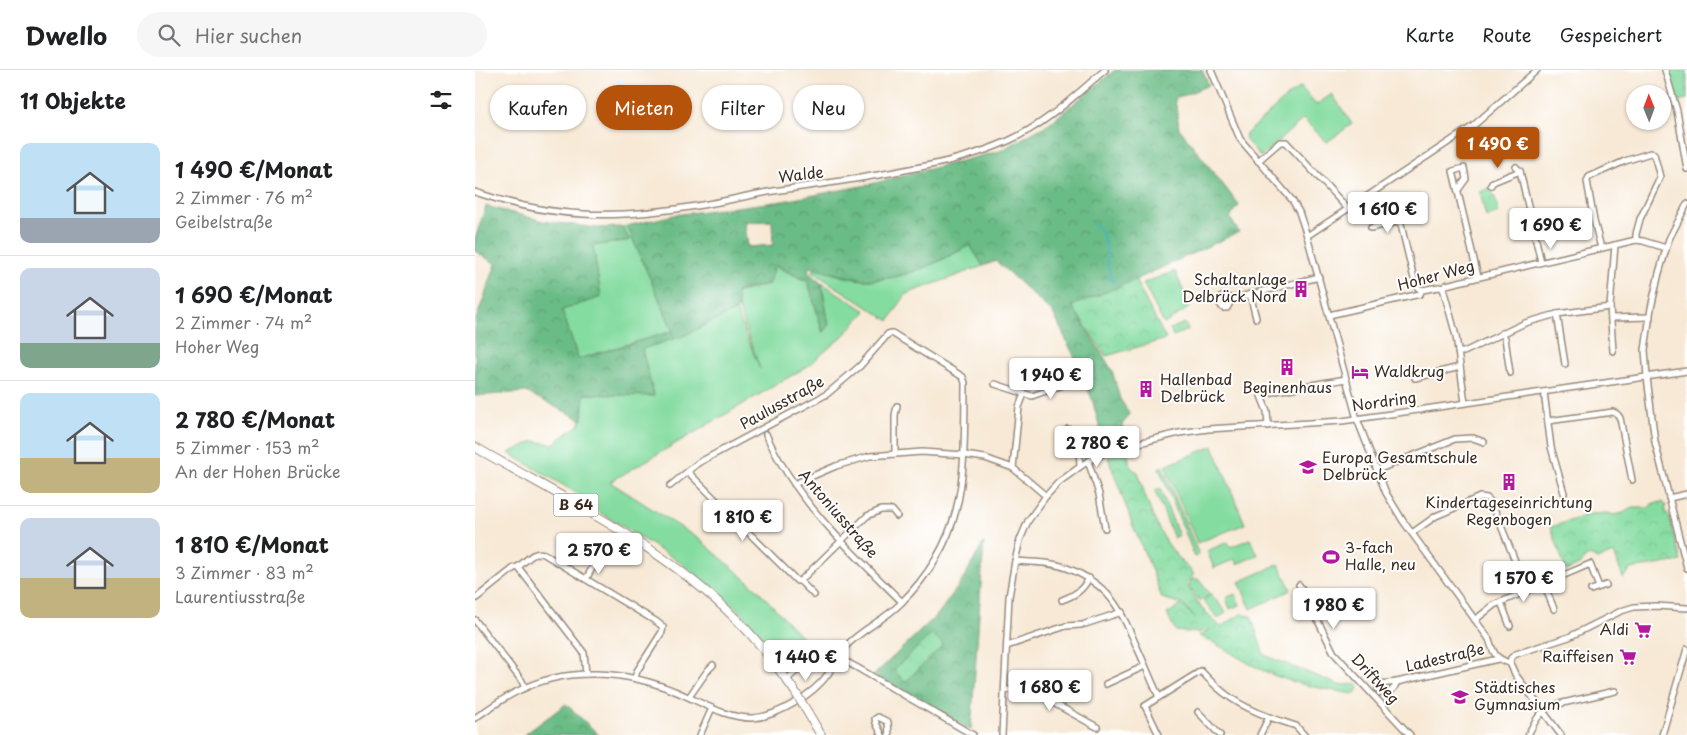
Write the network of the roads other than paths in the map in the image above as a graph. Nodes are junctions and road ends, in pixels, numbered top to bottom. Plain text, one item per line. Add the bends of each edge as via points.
1 (1105, 70) edge
2 (1211, 70) edge
3 (1537, 70) edge
4 (1665, 70) edge
5 (1258, 161) junction
6 (1687, 169) edge
7 (1491, 185) dead end
8 (1458, 190) dead end
9 (475, 192) edge
10 (1687, 204) edge
11 (1348, 208) junction
12 (1371, 228) dead end
13 (1307, 236) junction
14 (1636, 240) junction
15 (1615, 245) junction
16 (1601, 248) junction
17 (1666, 248) junction
18 (1541, 262) junction
19 (1319, 277) junction
20 (1479, 277) junction
21 (1443, 288) junction
22 (1422, 290) junction
23 (1250, 294) junction
24 (1232, 299) dead end
25 (1610, 306) junction
26 (1557, 314) junction
27 (1329, 316) junction
28 (1649, 317) junction
29 (1256, 318) dead end
30 (1611, 318) junction
31 (1502, 333) junction
32 (1613, 351) dead end
33 (1458, 352) junction
34 (1565, 364) dead end
35 (1460, 367) junction
36 (1687, 371) edge
37 (1510, 373) dead end
38 (1647, 377) junction
39 (1415, 378) dead end
40 (1347, 379) junction
41 (995, 384) dead end
42 (1063, 385) dead end
43 (1544, 392) junction
44 (1024, 394) junction
45 (1465, 403) junction
46 (897, 406) dead end
47 (1357, 419) junction
48 (1548, 421) junction
49 (768, 425) junction
50 (1268, 426) junction
51 (1068, 429) dead end
52 (760, 430) junction
53 (766, 434) junction
54 (1484, 442) dead end
55 (475, 447) edge
56 (895, 454) junction
57 (964, 455) junction
58 (1088, 462) junction
59 (1080, 466) junction
60 (1013, 468) junction
61 (1377, 470) junction
62 (687, 472) junction
63 (1632, 480) dead end
64 (794, 484) junction
65 (670, 486) dead end
66 (1564, 493) dead end
67 (1687, 494) edge
68 (1046, 496) junction
69 (1669, 498) junction
70 (897, 516) dead end
71 (1105, 528) dead end
72 (1412, 533) junction
73 (841, 541) junction
74 (600, 554) dead end
75 (1015, 561) junction
76 (518, 567) junction
77 (1687, 568) edge
78 (1089, 578) junction
79 (586, 579) junction
80 (800, 581) junction
81 (1544, 584) junction
82 (1299, 585) dead end
83 (1606, 585) dead end
84 (1599, 587) junction
85 (1591, 590) dead end
86 (1527, 591) junction
87 (815, 595) dead end
88 (475, 599) edge
89 (1062, 600) dead end
90 (902, 602) junction
91 (1501, 602) junction
92 (1687, 608) edge
93 (1554, 609) dead end
94 (1122, 612) junction
95 (475, 620) edge
96 (1475, 620) junction
97 (1510, 626) dead end
98 (1007, 646) junction
99 (1687, 649) edge
100 (811, 658) junction
101 (837, 658) junction
102 (1498, 659) junction
103 (1509, 663) junction
104 (713, 665) dead end
105 (1145, 666) junction
106 (780, 670) junction
107 (586, 674) junction
108 (635, 678) junction
109 (786, 680) junction
110 (1397, 682) junction
111 (1106, 684) dead end
112 (525, 688) junction
113 (1005, 690) junction
114 (1615, 691) dead end
115 (1377, 695) junction
116 (689, 697) junction
117 (1159, 697) junction
118 (712, 708) junction
119 (1543, 711) junction
120 (1198, 712) dead end
121 (475, 717) edge
122 (1269, 717) junction
123 (1097, 727) dead end
124 (700, 735) edge
125 (821, 735) edge
126 (882, 735) edge
127 (889, 735) edge
128 (973, 735) edge
129 (1002, 735) edge
130 (1159, 735) edge
131 (1220, 735) edge
132 (1259, 735) edge
133 (1304, 735) edge
134 (1410, 735) edge
135 (1528, 735) edge
136 (1561, 735) edge
137 (1662, 735) edge

1 - 9 street, Walde via 1048,119 1009,141 949,162 625,215 540,210
2 - 5 street via 1240,139
3 - 11 street via 1473,126
4 - 6 street via 1677,111
5 - 11 street via 1279,142 1286,142
5 - 13 street via 1292,200
7 - 18 street via 1518,169
8 - 20 street
10 - 17 street
11 - 13 street
12 - 22 street via 1401,221 1415,283
13 - 19 street
14 - 15 street, Hoher Weg
14 - 16 street via 1641,219 1660,177 1654,154 1650,153 1589,177 1587,181
14 - 17 street, Hoher Weg
15 - 16 street, Hoher Weg
15 - 25 street
16 - 18 street, Hoher Weg
17 - 28 street
18 - 20 street, Hoher Weg
19 - 23 street
19 - 27 street
20 - 21 street, Hoher Weg
21 - 22 street, Hoher Weg
21 - 33 street
22 - 27 street, Hoher Weg via 1420,294
23 - 24 street
23 - 29 street
25 - 26 street
25 - 30 street
26 - 31 street
26 - 34 street
27 - 40 street
28 - 30 street
28 - 38 street via 1645,350
30 - 32 street
31 - 33 street
31 - 37 street
33 - 35 street
35 - 39 street
35 - 45 street
36 - 38 street, Nordring
38 - 43 street, Nordring
38 - 69 street via 1655,442
40 - 47 street
40 - 50 street via 1261,396
41 - 44 street
42 - 44 street via 1032,396
43 - 45 street, Nordring
43 - 48 street
44 - 60 street via 1019,407
45 - 47 street, Nordring
46 - 56 street
47 - 50 street, Nordring
47 - 61 street
48 - 63 street via 1617,414
48 - 66 street via 1551,447
49 - 52 street, Paulusstraße
49 - 53 street
49 - 57 street, Paulusstraße via 827,394 860,366 888,334 892,334 963,377
50 - 58 street, Nordring via 1167,436 1125,446
51 - 59 street via 1078,432
52 - 53 street
52 - 62 street, Paulusstraße
53 - 64 street, Antoniusstraße
54 - 61 street via 1473,438 1455,440
55 - 106 main road, B 64 via 637,540 675,567 735,618
56 - 57 street
56 - 64 street via 870,456 836,466
57 - 60 street
57 - 90 street via 956,515 944,546 926,576
58 - 59 street
58 - 71 street via 1099,494
59 - 68 street
60 - 68 street
61 - 72 street via 1386,493
62 - 65 street, Paulusstraße
62 - 80 street via 797,582
64 - 73 street, Antoniusstraße
67 - 69 street
68 - 75 street via 1028,521
69 - 77 street
70 - 73 street via 892,510 881,510 867,516
72 - 86 street via 1437,516 1480,497 1487,498 1492,503
72 - 96 street
73 - 80 street
73 - 90 street, Antoniusstraße
74 - 79 street
75 - 78 street via 1066,568
75 - 98 street via 1009,597
76 - 79 street via 539,552
76 - 88 street
76 - 107 street via 585,654
78 - 89 street via 1076,595
78 - 94 street via 1113,599
79 - 108 street via 663,627
80 - 87 street
81 - 84 street via 1590,564
81 - 86 street
81 - 93 street
82 - 115 street, Driftweg via 1334,653
83 - 84 street
84 - 85 street
86 - 91 street
90 - 101 street via 887,617 855,638
91 - 96 street
91 - 97 street
92 - 103 street via 1647,606 1621,611 1569,637 1516,654
94 - 98 street
94 - 105 street
95 - 112 street
96 - 102 street
98 - 113 street
99 - 137 street
100 - 101 street via 825,654
100 - 106 street
100 - 109 street
101 - 118 street via 829,673 814,689 770,715 743,718
101 - 128 street
102 - 103 street
102 - 110 street, Ladestraße
103 - 119 street
104 - 116 street
105 - 111 street
105 - 117 street
106 - 109 main road, B 64
107 - 108 street
107 - 112 street via 558,677
108 - 116 street
109 - 125 main road, B 64, bridge
110 - 115 street, Ladestraße via 1389,693
110 - 115 street, Ladestraße via 1380,684
112 - 121 street
113 - 123 street via 1030,690
113 - 129 street
114 - 119 street via 1550,706
115 - 134 street, Driftweg
116 - 118 street
117 - 122 street via 1201,671 1228,697
117 - 130 street via 1145,706
118 - 124 street
119 - 135 street
119 - 136 street
120 - 131 street
122 - 132 street
122 - 133 street via 1296,726
126 - 127 street via 875,723 878,716 888,722

